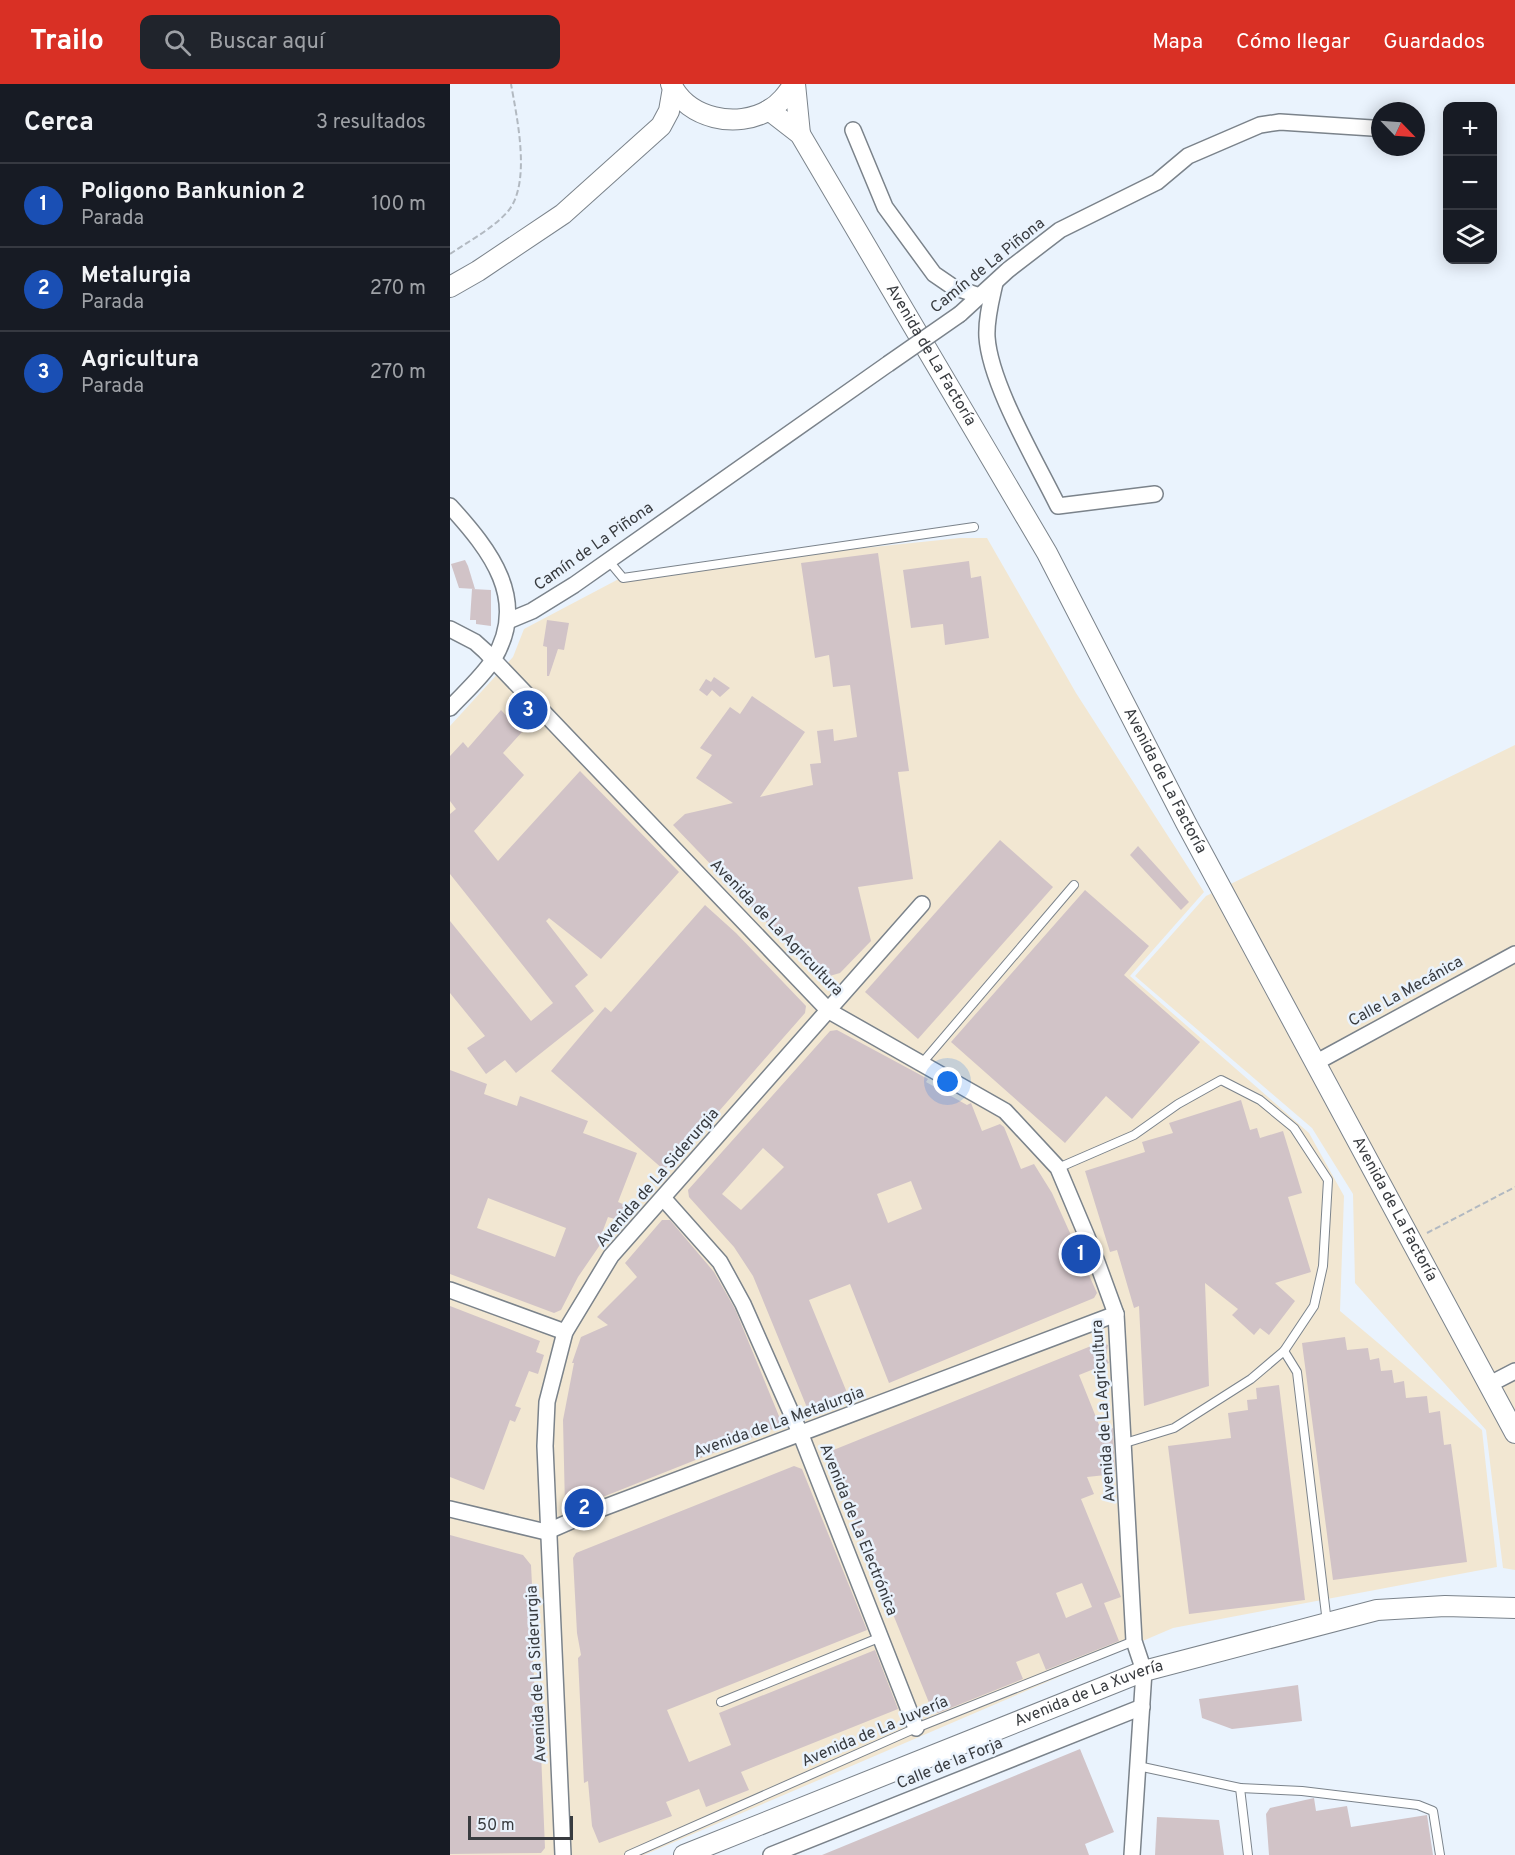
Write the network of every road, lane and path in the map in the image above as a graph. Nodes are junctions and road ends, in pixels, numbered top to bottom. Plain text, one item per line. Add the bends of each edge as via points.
1 (511, 84) edge
2 (795, 84) edge
3 (673, 86) edge
4 (769, 110) junction
5 (701, 113) junction
6 (661, 126) junction
7 (1371, 128) edge
8 (853, 130) dead end
9 (800, 134) junction
10 (450, 254) edge
11 (995, 283) junction
12 (450, 287) edge
13 (980, 296) junction
14 (1155, 494) dead end
15 (450, 506) edge
16 (974, 527) dead end
17 (608, 560) junction
18 (508, 621) junction
19 (450, 629) edge
20 (492, 660) junction
21 (450, 708) edge
22 (1074, 885) dead end
23 (922, 904) dead end
24 (1515, 954) edge
25 (829, 1011) junction
26 (923, 1062) junction
27 (1315, 1063) junction
28 (1058, 1168) junction
29 (1515, 1187) edge
30 (664, 1199) junction
31 (1411, 1241) junction
32 (450, 1290) edge
33 (1116, 1314) junction
34 (565, 1332) junction
35 (1284, 1351) junction
36 (1515, 1371) edge
37 (1488, 1385) junction
38 (1515, 1433) edge
39 (801, 1435) junction
40 (1125, 1443) junction
41 (450, 1509) edge
42 (546, 1532) junction
43 (1515, 1602) edge
44 (1490, 1607) junction
45 (1515, 1608) edge
46 (1515, 1614) edge
47 (1328, 1623) junction
48 (881, 1637) junction
49 (1134, 1641) junction
50 (1144, 1671) junction
51 (721, 1702) dead end
52 (1142, 1707) junction
53 (916, 1728) junction
54 (1138, 1766) junction
55 (1240, 1788) junction
56 (563, 1855) edge
57 (629, 1855) edge
58 (684, 1855) edge
59 (771, 1855) edge
60 (1132, 1855) edge
61 (1248, 1855) edge
62 (1440, 1855) edge

1 - 10 path via 520,153 516,199 499,220
2 - 4 street
2 - 9 street, Avenida de La Factoría
3 - 5 street
3 - 6 street via 669,111
4 - 5 street via 735,120
4 - 9 street, Avenida de La Factoría
5 - 6 street
6 - 12 street via 563,214
7 - 11 street, Camín de La Piñona via 1280,122 1260,125 1188,156 1157,182 1060,230
8 - 13 street via 885,207 934,274 953,287
9 - 27 street, Avenida de La Factoría via 1047,553
11 - 13 street, Camín de La Piñona
11 - 14 street via 987,338 993,370 1058,506
13 - 17 street, Camín de La Piñona, bridge via 960,314
15 - 18 street via 483,543 498,572 508,598
16 - 17 lane via 623,578
17 - 18 street, Camín de La Piñona via 532,611
18 - 20 street
19 - 20 street, Avenida de La Agricultura via 475,642
20 - 21 street
20 - 25 street, Avenida de La Agricultura
22 - 26 lane
23 - 25 street, Avenida de La Siderurgia
24 - 27 street, Calle La Mecánica
25 - 26 street, Avenida de La Agricultura
25 - 30 street, Avenida de La Siderurgia
26 - 28 street, Avenida de La Agricultura via 1005,1111
27 - 31 street, Avenida de La Factoría
28 - 33 street, Avenida de La Agricultura
28 - 35 lane via 1134,1135 1221,1080 1260,1100 1294,1128 1328,1180 1323,1266 1314,1306
29 - 31 path
30 - 34 street, Avenida de La Siderurgia via 611,1256
30 - 39 street, Avenida de La Electrónica via 720,1262 743,1304
31 - 37 street, Avenida de La Factoría
32 - 34 street
33 - 39 street, Avenida de La Metalurgia
33 - 40 street, Avenida de La Agricultura
34 - 42 street, Avenida de La Siderurgia via 547,1402
35 - 40 lane via 1251,1379 1174,1428
35 - 47 lane via 1297,1372
36 - 37 street
37 - 38 street, Avenida de La Factoría
39 - 42 street, Avenida de La Metalurgia
39 - 48 street, Avenida de La Electrónica
40 - 49 street, Avenida de La Agricultura
41 - 42 street
42 - 56 street, Avenida de La Siderurgia
43 - 44 street
44 - 45 street, Avenida de La Xuvería
44 - 46 street
44 - 47 street, Avenida de La Xuvería via 1377,1610
47 - 50 street, Avenida de La Xuvería
48 - 51 lane
48 - 53 street, Avenida de La Electrónica
49 - 50 street, Avenida de La Agricultura
49 - 53 lane, Avenida de La Juvería
50 - 52 street
50 - 58 street, Avenida de La Xuvería
52 - 54 street
52 - 59 street, Calle de la Forja
53 - 57 lane, Avenida de La Juvería
54 - 55 lane
54 - 60 street
55 - 61 lane
55 - 62 lane via 1418,1805 1433,1811

